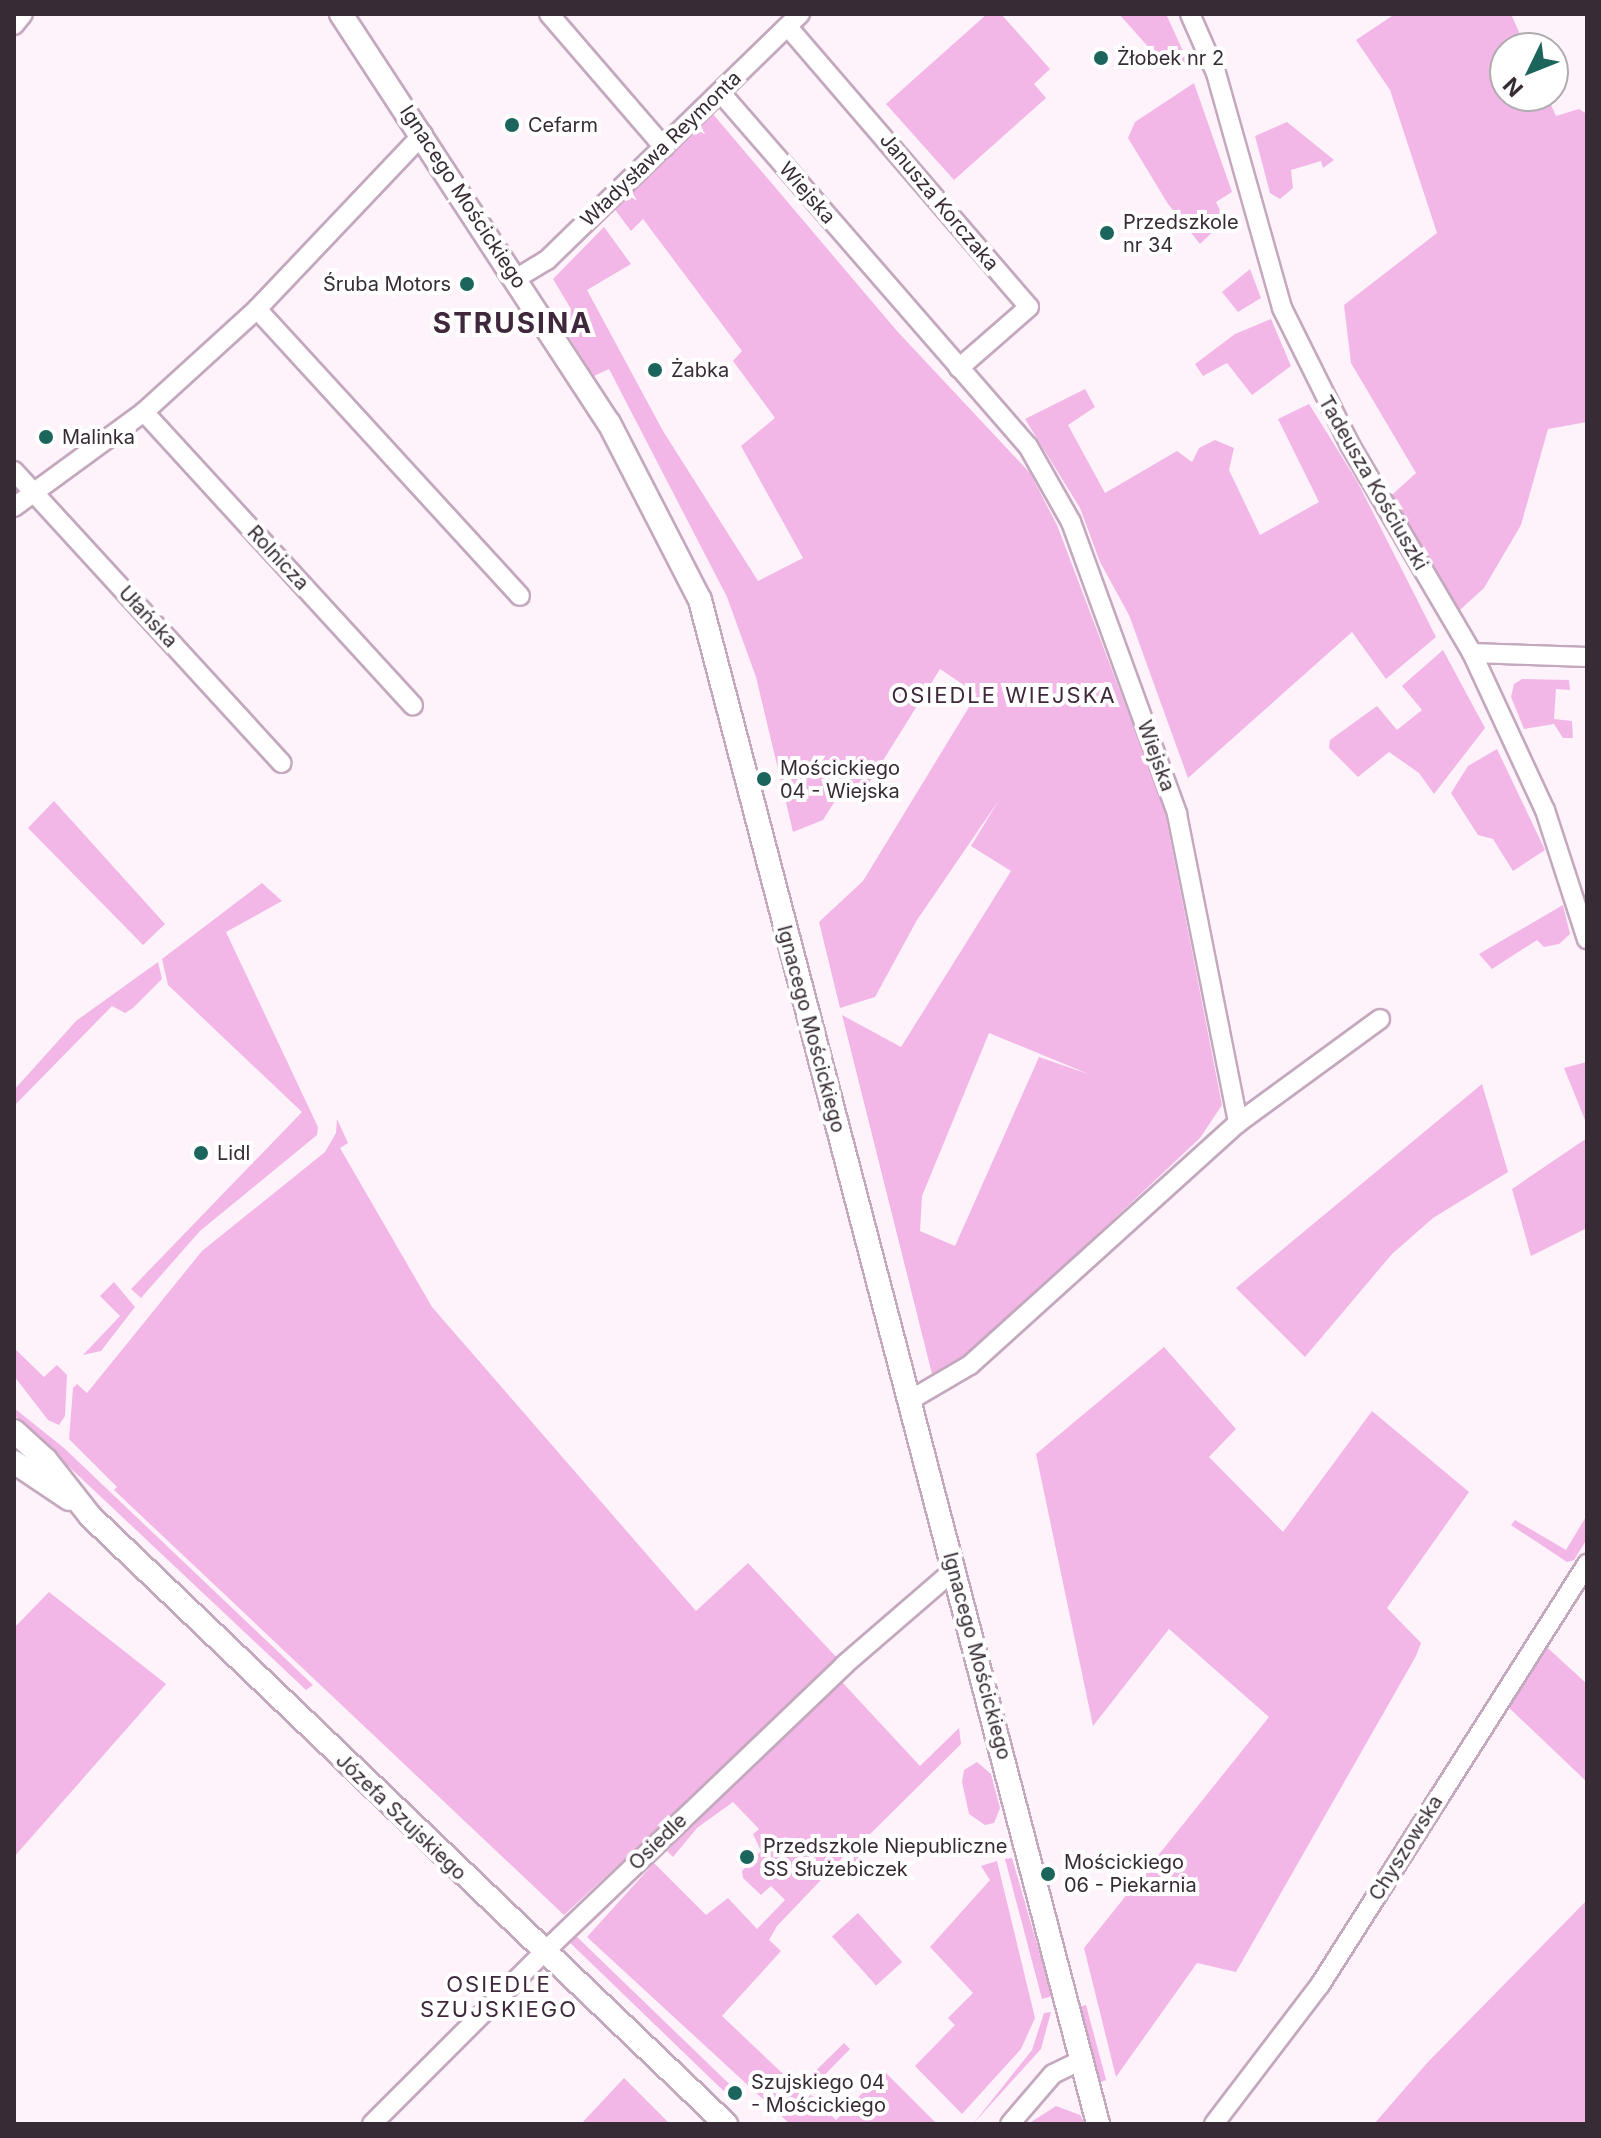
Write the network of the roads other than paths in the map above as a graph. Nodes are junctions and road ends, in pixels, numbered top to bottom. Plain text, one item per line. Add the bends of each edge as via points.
1 (23, 14) edge
2 (341, 14) edge
3 (549, 14) edge
4 (1190, 14) edge
5 (794, 20) edge
6 (14, 25) edge
7 (720, 92) junction
8 (423, 134) junction
9 (664, 147) junction
10 (517, 278) junction
11 (257, 309) junction
12 (959, 368) junction
13 (144, 412) junction
14 (14, 471) edge
15 (34, 492) junction
16 (14, 507) edge
17 (520, 596) dead end
18 (1472, 653) junction
19 (1587, 657) edge
20 (413, 706) dead end
21 (282, 763) dead end
22 (1587, 939) edge
23 (1380, 1019) dead end
24 (1238, 1123) junction
25 (912, 1399) junction
26 (14, 1431) edge
27 (14, 1462) edge
28 (80, 1506) junction
29 (1587, 1564) edge
30 (954, 1570) junction
31 (543, 1953) junction
32 (1082, 2060) junction
33 (372, 2124) edge
34 (726, 2124) edge
35 (1010, 2124) edge
36 (1098, 2124) edge
37 (1214, 2124) edge

1 - 6 street
2 - 8 street, Ignacego Mościckiego
3 - 9 street
4 - 18 street, Tadeusza Kościuszki via 1216,73 1282,308 1305,360
5 - 7 street, Władysława Reymonta
5 - 12 street, Janusza Korczaka via 1029,307
7 - 9 street, Władysława Reymonta
7 - 12 street, Wiejska
8 - 10 street, Ignacego Mościckiego
8 - 11 street
9 - 10 street, Władysława Reymonta via 547,260
10 - 25 street, Ignacego Mościckiego via 609,423 700,600
11 - 13 street
11 - 17 street
12 - 24 street, Wiejska via 1028,446 1071,522 1091,572 1177,814
13 - 15 street
13 - 20 street, Rolnicza
14 - 15 street, Ułańska
15 - 16 street
15 - 21 street, Ułańska
18 - 19 street
18 - 22 street, Tadeusza Kościuszki via 1545,810
23 - 24 street
24 - 25 street via 970,1365
25 - 30 street, Ignacego Mościckiego
26 - 28 street, Józefa Szujskiego via 46,1460
27 - 28 street, Józefa Szujskiego
28 - 31 street, Józefa Szujskiego
29 - 37 street, Chyszowska via 1320,1985
30 - 31 street, Osiedle via 844,1665
30 - 32 street, Ignacego Mościckiego
31 - 33 street, Osiedle
31 - 34 street, Józefa Szujskiego
32 - 35 street via 1053,2074
32 - 36 street, Ignacego Mościckiego

